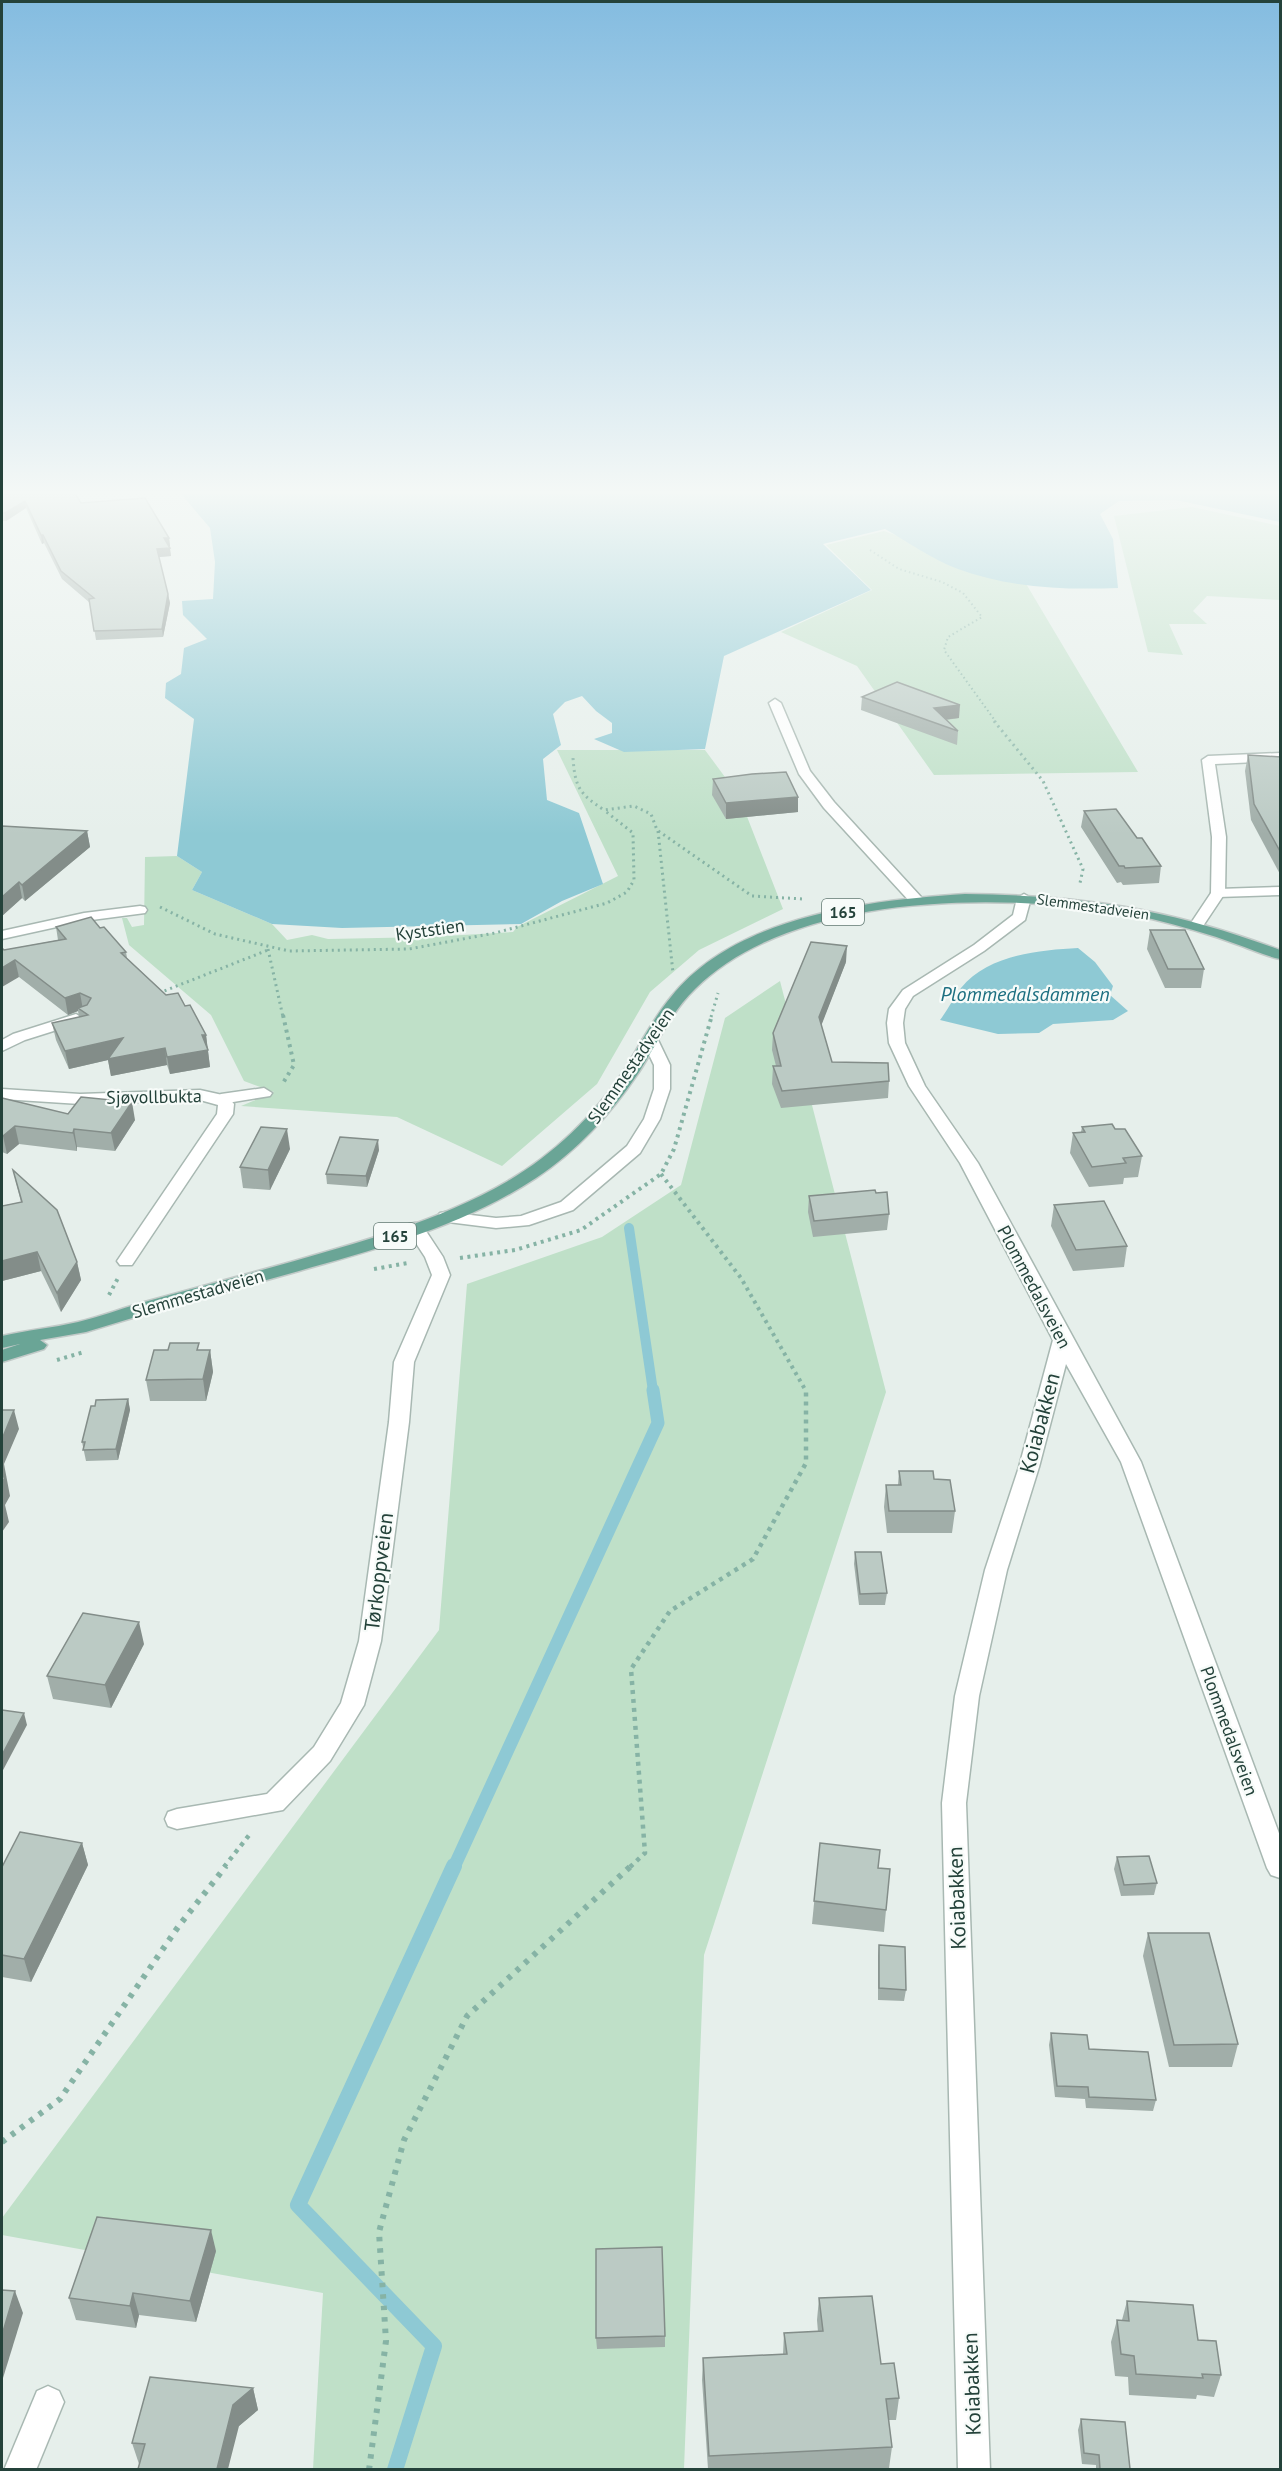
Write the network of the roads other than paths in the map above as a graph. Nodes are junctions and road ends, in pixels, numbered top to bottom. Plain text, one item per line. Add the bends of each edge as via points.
1 (776, 703) dead end
2 (1281, 757) edge
3 (1281, 891) edge
4 (1218, 893) junction
5 (1024, 898) junction
6 (917, 901) junction
7 (140, 910) road end
8 (1196, 926) junction
9 (2, 935) edge
10 (1281, 955) edge
11 (84, 1017) edge
12 (650, 1040) junction
13 (2, 1046) edge
14 (264, 1093) road end
15 (2, 1094) edge
16 (221, 1099) junction
17 (446, 1217) junction
18 (415, 1228) junction
19 (126, 1261) dead end
20 (71, 1330) junction
21 (1063, 1341) junction
22 (2, 1342) edge
23 (2, 1356) edge
24 (177, 1819) dead end
25 (1281, 1868) edge
26 (48, 2402) dead end
27 (20, 2469) edge
28 (974, 2469) edge

1 - 6 street via 804,771 829,805
2 - 4 street via 1208,760 1219,837
3 - 4 street
4 - 8 street
5 - 6 main road, Slemmestadveien / 165
5 - 8 main road, Slemmestadveien / 165 via 1130,910
5 - 21 street, Plommedalsveien via 1020,917 908,993 897,1009 895,1023 897,1043 917,1086 969,1163
6 - 12 main road, Slemmestadveien / 165 via 851,910 774,934 717,963 676,1000
7 - 9 street via 84,917
8 - 10 main road, Slemmestadveien / 165
11 - 13 street
12 - 17 main road, Slemmestadveien / 165 via 603,1112 569,1146 510,1187
12 - 17 street via 662,1065 662,1089 652,1119 633,1149 567,1206 522,1221 496,1223
14 - 16 street
15 - 16 street, Sjøvollbukta via 80,1099 200,1095
16 - 19 street, Sjøvollbukta via 226,1104 225,1114
17 - 18 main road, Slemmestadveien / 165
18 - 20 main road, Slemmestadveien / 165 via 275,1273
18 - 24 street, Tørkoppveien via 441,1275 404,1362 370,1641 352,1705 322,1754 274,1803
20 - 22 main road, Slemmestadveien / 165
20 - 23 main road, Slemmestadveien / 165
21 - 25 street, Plommedalsveien via 1131,1462
21 - 28 street, Koiabakken via 996,1570 967,1696 954,1803
26 - 27 street

